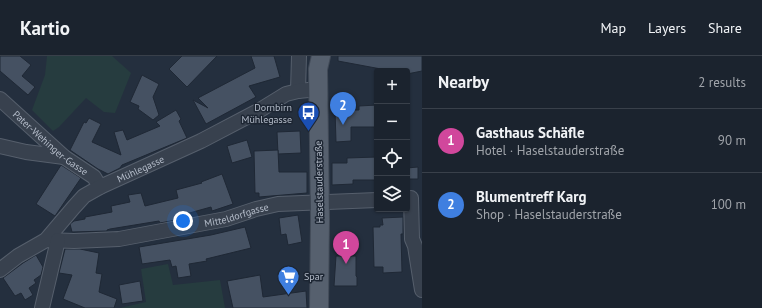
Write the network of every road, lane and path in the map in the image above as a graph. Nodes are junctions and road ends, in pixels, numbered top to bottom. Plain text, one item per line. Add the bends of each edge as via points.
1 (299, 56) edge
2 (320, 56) edge
3 (319, 89) junction
4 (298, 90) junction
5 (0, 99) edge
6 (0, 146) edge
7 (64, 157) junction
8 (100, 187) junction
9 (413, 198) edge
10 (374, 200) edge
11 (320, 202) junction
12 (52, 240) junction
13 (0, 270) edge
14 (422, 290) edge
15 (42, 308) edge
16 (319, 308) edge

1 - 4 street
2 - 3 main road, Haselstauderstraße
3 - 4 street, Mühlegasse
3 - 11 main road, Haselstauderstraße
4 - 8 street, Mühlegasse via 286,94 201,141
5 - 7 street, Pater-Wehinger-Gasse
6 - 7 street
7 - 8 street, Pater-Wehinger-Gasse via 94,176
8 - 12 street, Mühlegasse via 84,196 74,207
9 - 14 street via 412,239
10 - 11 street, Mitteldorfgasse
11 - 12 street, Mitteldorfgasse via 278,204 226,219 119,238
11 - 16 main road, Haselstauderstraße via 313,278
12 - 13 street, Mühlegasse via 18,256
12 - 15 street

